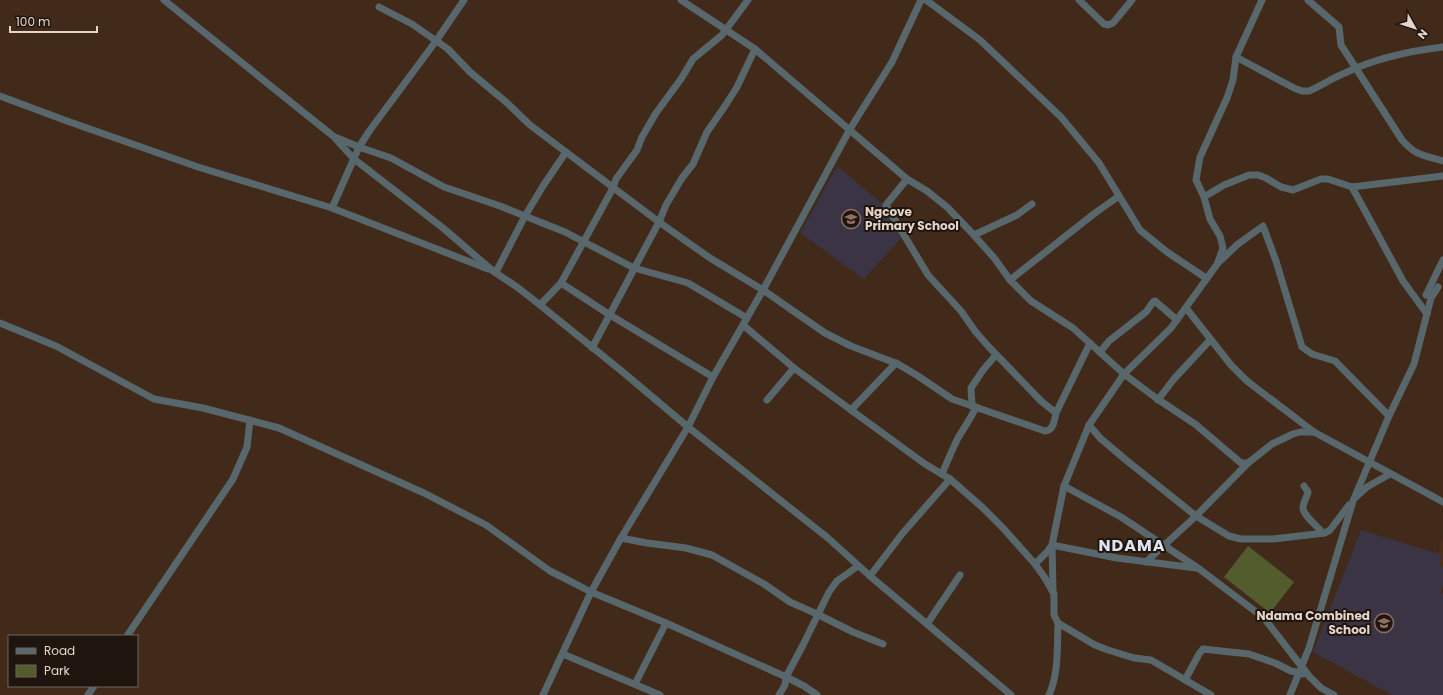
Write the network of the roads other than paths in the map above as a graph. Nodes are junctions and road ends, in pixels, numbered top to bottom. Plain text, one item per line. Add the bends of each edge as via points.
1 (164, 0) edge
2 (464, 0) edge
3 (682, 0) edge
4 (748, 0) edge
5 (921, 0) edge
6 (926, 0) edge
7 (1079, 0) edge
8 (1132, 0) edge
9 (1262, 0) edge
10 (1308, 0) edge
11 (380, 7) dead end
12 (725, 29) junction
13 (436, 41) junction
14 (1443, 48) edge
15 (755, 49) junction
16 (1236, 57) junction
17 (1355, 69) junction
18 (0, 96) edge
19 (850, 129) junction
20 (333, 136) junction
21 (359, 147) junction
22 (566, 152) junction
23 (354, 159) junction
24 (1443, 161) edge
25 (1443, 176) edge
26 (908, 179) junction
27 (1352, 187) junction
28 (613, 188) junction
29 (1119, 196) junction
30 (1204, 197) junction
31 (1032, 204) dead end
32 (332, 208) junction
33 (525, 216) junction
34 (659, 222) junction
35 (974, 235) junction
36 (583, 241) junction
37 (1443, 260) edge
38 (1218, 263) junction
39 (634, 268) junction
40 (494, 272) junction
41 (1206, 278) junction
42 (1010, 280) junction
43 (561, 283) junction
44 (1441, 285) edge
45 (763, 290) junction
46 (1426, 295) junction
47 (1416, 300) junction
48 (540, 305) junction
49 (1186, 308) junction
50 (1427, 314) junction
51 (610, 315) junction
52 (747, 318) junction
53 (1177, 320) junction
54 (0, 323) edge
55 (743, 325) junction
56 (1210, 340) junction
57 (1090, 343) junction
58 (592, 348) junction
59 (1100, 352) junction
60 (996, 355) junction
61 (896, 363) junction
62 (794, 368) junction
63 (1124, 374) junction
64 (713, 377) junction
65 (767, 400) dead end
66 (1158, 400) junction
67 (974, 407) junction
68 (851, 410) junction
69 (1056, 413) junction
70 (1389, 416) junction
71 (250, 420) junction
72 (1089, 425) junction
73 (688, 427) junction
74 (1314, 432) junction
75 (1369, 462) junction
76 (1248, 463) junction
77 (942, 474) junction
78 (1390, 474) junction
79 (950, 479) junction
80 (1064, 486) junction
81 (1304, 486) dead end
82 (1353, 501) junction
83 (1443, 502) edge
84 (1196, 516) junction
85 (1324, 533) junction
86 (621, 538) junction
87 (1052, 545) junction
88 (1164, 546) junction
89 (1146, 562) junction
90 (1035, 564) junction
91 (858, 566) junction
92 (1198, 568) junction
93 (960, 575) dead end
94 (870, 576) junction
95 (591, 592) junction
96 (1054, 594) junction
97 (817, 614) junction
98 (666, 623) junction
99 (1058, 623) junction
100 (927, 624) junction
101 (128, 635) edge
102 (882, 644) dead end
103 (563, 654) junction
104 (1301, 670) junction
105 (786, 677) junction
106 (1186, 680) junction
107 (636, 684) junction
108 (544, 695) edge
109 (660, 695) edge
110 (779, 695) edge
111 (817, 695) edge
112 (1011, 695) edge
113 (1049, 695) edge
114 (1211, 695) edge
115 (1290, 695) edge
116 (1334, 695) edge

1 - 20 street
2 - 13 street
3 - 12 street
4 - 12 street
5 - 19 street via 892,62
6 - 29 street via 980,40 1061,117 1092,152
7 - 8 street via 1108,25 1113,23
9 - 16 street
10 - 17 street via 1339,27 1341,45
11 - 13 street via 412,24
12 - 15 street
12 - 28 street via 722,35 693,59 656,112 637,150 616,179
13 - 21 street
13 - 22 street via 448,49 530,125
14 - 17 street via 1414,50
15 - 19 street
15 - 34 street via 737,87 709,128 693,164 666,205
16 - 17 street via 1302,91 1315,89
16 - 30 street via 1233,80 1227,98 1200,157 1196,180
17 - 24 street via 1410,149 1417,154
18 - 32 street via 198,167
19 - 26 street
19 - 45 street
20 - 21 street
20 - 23 street
21 - 23 street
21 - 33 street via 391,158 444,187
22 - 28 street
22 - 33 street
23 - 32 street
23 - 40 street
25 - 27 street
26 - 35 street via 947,207
26 - 60 street via 888,202 887,207 928,275
27 - 30 street via 1322,179 1288,190 1258,175 1249,175
27 - 47 street
28 - 34 street
28 - 36 street
29 - 41 street via 1140,230
29 - 42 street
30 - 38 street via 1210,219 1220,236 1222,248
31 - 35 street via 1017,215
32 - 40 street
33 - 36 street
33 - 40 street
34 - 39 street
34 - 45 street via 710,258
35 - 42 street
36 - 39 street
36 - 43 street
37 - 46 street
38 - 41 street
38 - 70 street via 1263,226 1302,347 1312,354 1335,360
39 - 51 street
39 - 52 street via 688,283
40 - 48 street
41 - 49 street
42 - 57 street via 1031,301 1073,328
43 - 48 street
43 - 51 street
44 - 46 street
44 - 50 street via 1431,298
45 - 52 street
45 - 61 street via 825,334
46 - 47 street
47 - 50 street
48 - 58 street
49 - 53 street
49 - 56 street
50 - 70 street via 1414,364
51 - 58 street
51 - 64 street
52 - 55 street
53 - 59 street via 1156,301 1152,302 1146,312 1109,341
53 - 63 street
54 - 71 street via 56,346 154,399
55 - 62 street
55 - 64 street
56 - 66 street
56 - 74 street via 1247,381
57 - 59 street
57 - 69 street
58 - 73 street
59 - 63 street
60 - 67 street via 971,388
60 - 69 street
61 - 67 street via 952,399
61 - 68 street
62 - 65 street
62 - 68 street
63 - 66 street
63 - 72 street
64 - 73 street
66 - 76 street via 1195,424 1241,463
67 - 69 street via 1045,431 1054,426
67 - 77 street via 970,421 959,436
68 - 77 street
70 - 75 street
71 - 95 street via 279,428 424,493 486,525 550,571
71 - 101 street via 246,447 233,479
72 - 80 street
72 - 84 street via 1110,447
73 - 86 street
73 - 91 street via 828,538
74 - 75 street
74 - 76 street via 1293,434 1272,444
75 - 78 street
75 - 82 street
76 - 84 street
77 - 79 street
78 - 82 street via 1367,487
78 - 83 street
79 - 90 street via 1003,528
79 - 94 street via 902,534
80 - 87 street
80 - 88 street via 1121,517
81 - 85 street via 1308,492 1303,507 1305,515
82 - 85 street via 1330,530
82 - 104 street
84 - 85 street via 1235,539 1274,539
84 - 88 street
86 - 95 street
86 - 97 street via 712,554 790,602
87 - 89 street
87 - 90 street
87 - 96 street
88 - 89 street
88 - 92 street
89 - 92 street
90 - 96 street
91 - 94 street
91 - 97 street via 833,585
92 - 104 street via 1264,618
93 - 100 street
94 - 100 street
95 - 98 street
95 - 103 street
96 - 99 street via 1054,615
97 - 102 street
97 - 105 street
98 - 105 street
98 - 107 street
99 - 106 street via 1095,645 1125,656 1151,660
99 - 113 street via 1056,671
100 - 112 street
103 - 107 street
103 - 108 street
104 - 106 street via 1291,671 1254,656 1204,649
104 - 115 street
104 - 116 street
105 - 110 street
105 - 111 street
106 - 114 street
107 - 109 street

